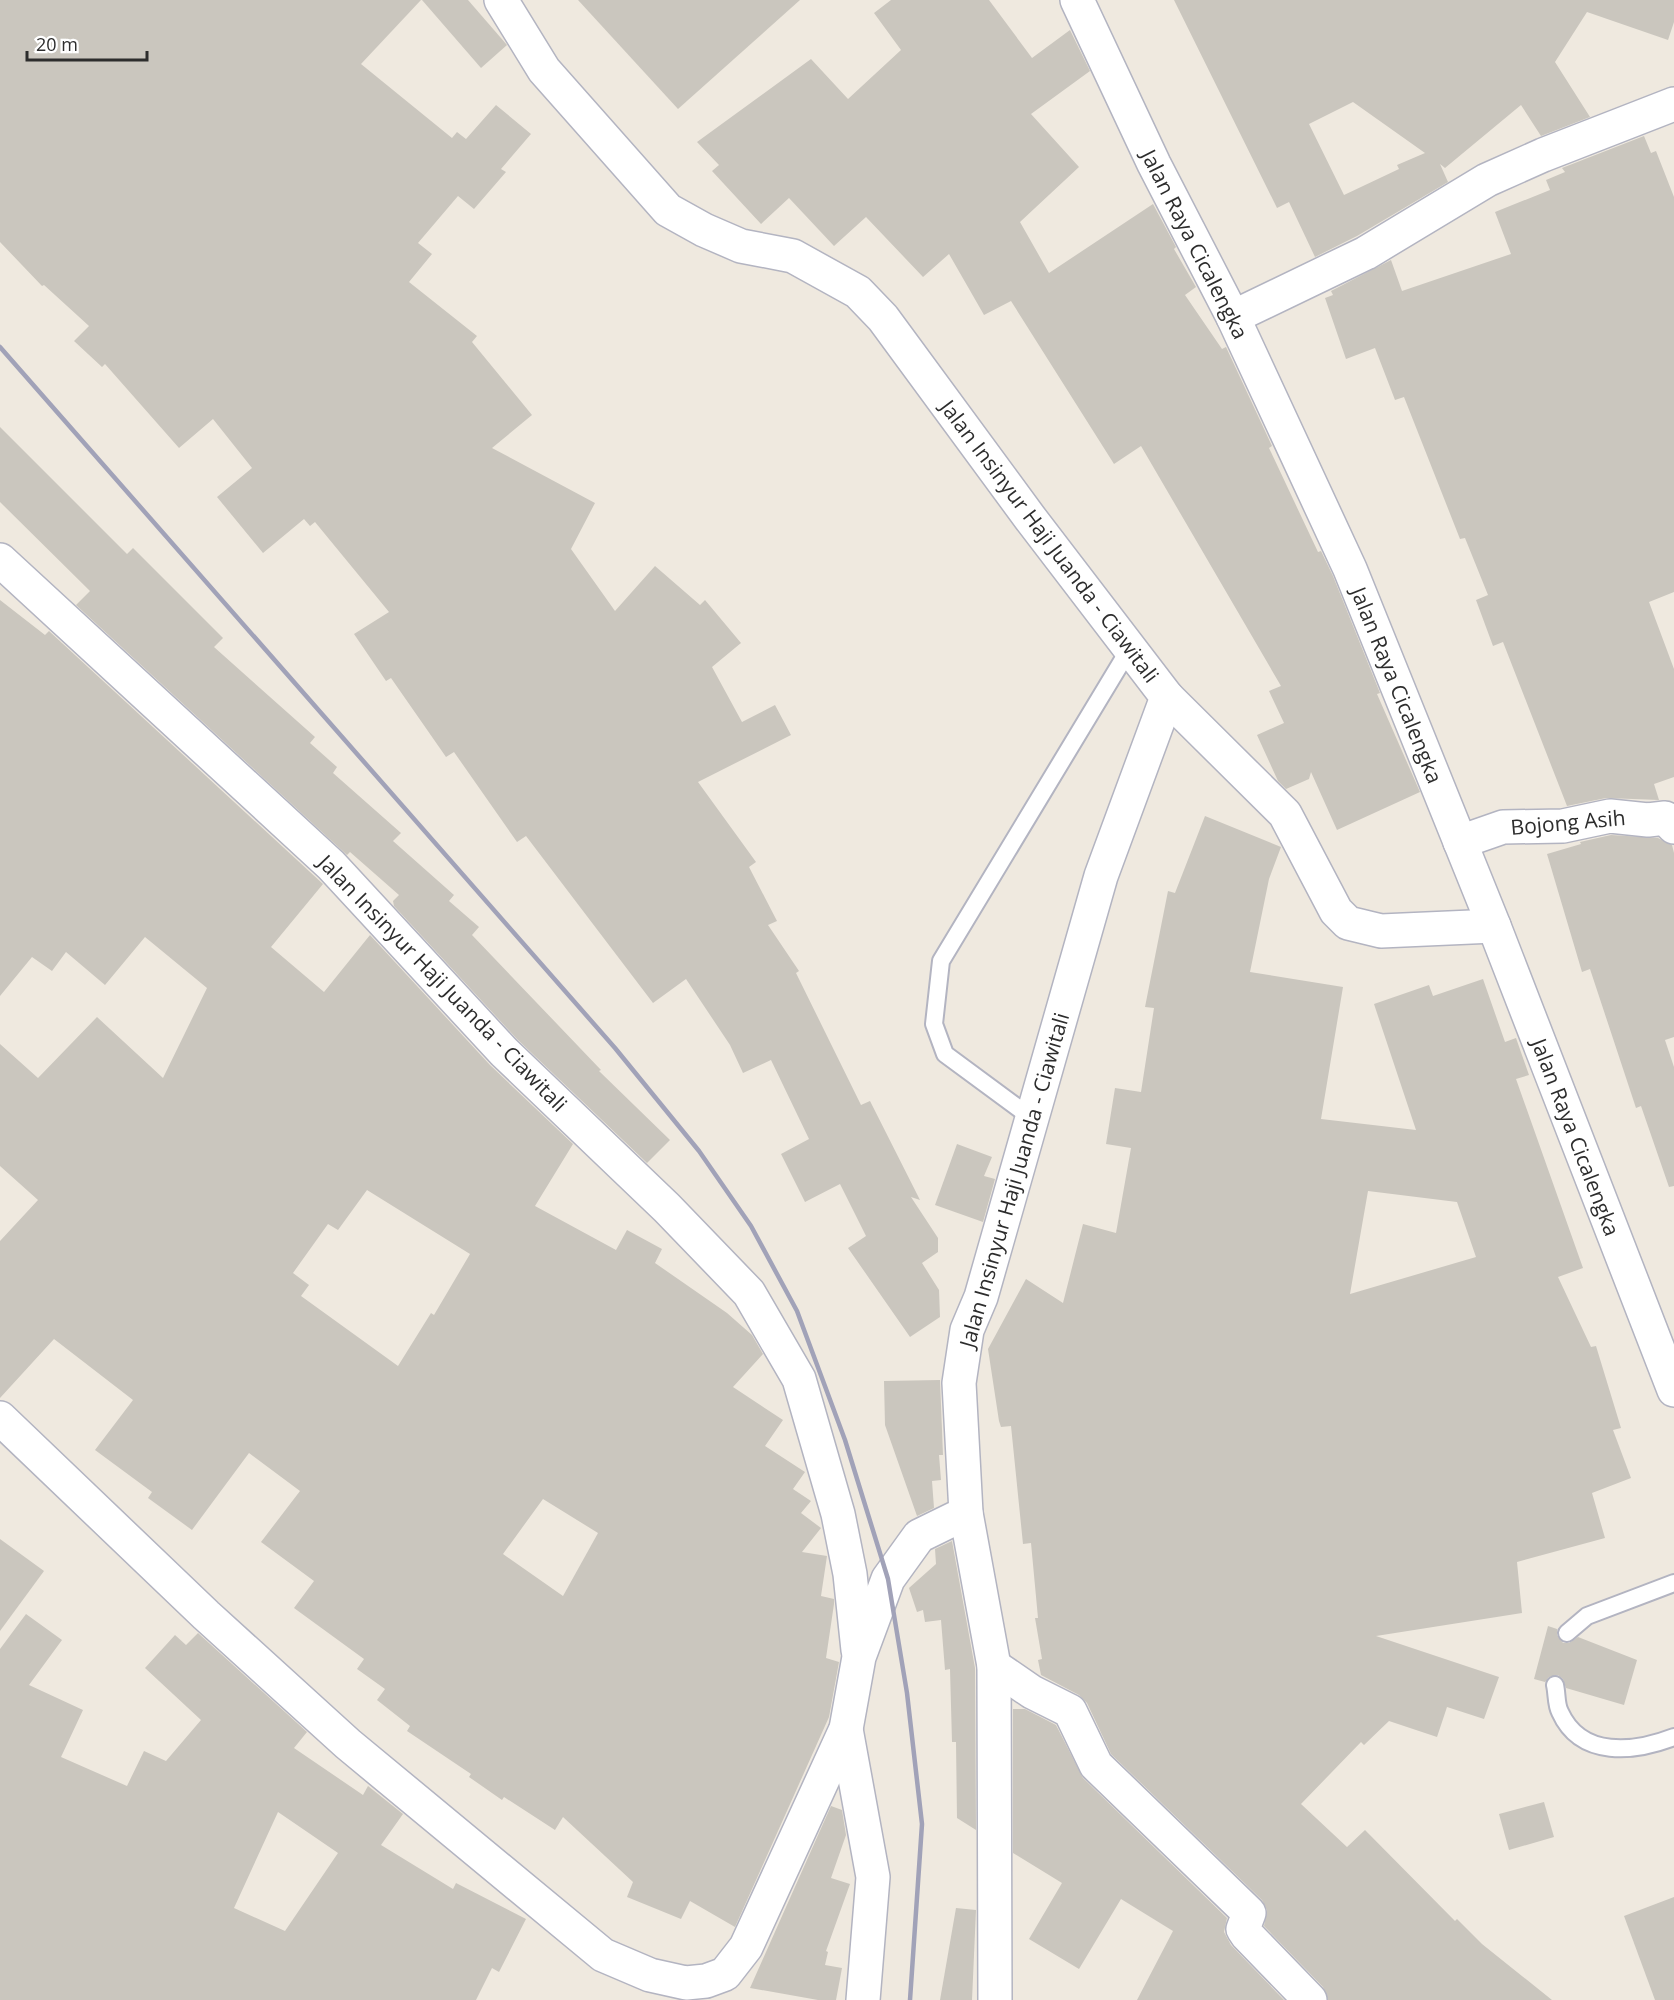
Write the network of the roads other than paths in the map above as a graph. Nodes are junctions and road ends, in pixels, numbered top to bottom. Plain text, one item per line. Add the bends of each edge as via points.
1 (501, 0) edge
2 (1077, 0) edge
3 (1674, 104) edge
4 (1233, 317) junction
5 (0, 560) edge
6 (1130, 648) junction
7 (1167, 697) junction
8 (1674, 827) edge
9 (1460, 842) junction
10 (1494, 926) junction
11 (1033, 1119) junction
12 (1674, 1390) edge
13 (0, 1418) edge
14 (966, 1513) junction
15 (1674, 1583) edge
16 (1567, 1633) dead end
17 (859, 1657) junction
18 (994, 1666) junction
19 (1556, 1685) dead end
20 (846, 1729) junction
21 (1674, 1737) edge
22 (863, 2000) edge
23 (995, 2000) edge
24 (1310, 2000) edge

1 - 6 street, Jalan Insinyur Haji Juanda - Ciawitali via 544,70 668,210 741,246 793,256 858,292 883,318
2 - 4 street, Jalan Raya Cicalengka via 1154,164
3 - 4 street via 1543,154 1487,180 1366,253
4 - 9 street, Jalan Raya Cicalengka via 1350,568
5 - 17 street, Jalan Insinyur Haji Juanda - Ciawitali via 331,865 504,1052 749,1293 799,1378 838,1514 850,1574
6 - 7 street, Jalan Insinyur Haji Juanda - Ciawitali
6 - 11 lane via 941,961 934,1024 945,1054
7 - 10 street via 1285,814 1336,911 1348,923 1382,931
7 - 11 street, Jalan Insinyur Haji Juanda - Ciawitali via 1101,876
8 - 9 street, Bojong Asih via 1665,818 1610,816 1563,826 1503,827
9 - 10 street, Jalan Raya Cicalengka
10 - 12 street, Jalan Raya Cicalengka
11 - 14 street, Jalan Insinyur Haji Juanda - Ciawitali via 981,1297 967,1330 959,1383
13 - 20 street via 348,1744 603,1955 650,1975 686,1983 725,1974 746,1947
14 - 17 street via 919,1536 888,1578
14 - 18 street, Jalan Insinyur Haji Juanda - Ciawitali
15 - 16 lane via 1587,1616
17 - 20 street
18 - 23 street, Jalan Insinyur Haji Juanda - Ciawitali
18 - 24 street via 1032,1692 1070,1711 1096,1765 1249,1913 1243,1929 1247,1935
19 - 21 lane via 1559,1711 1569,1727 1591,1745 1624,1750
20 - 22 street via 873,1877

